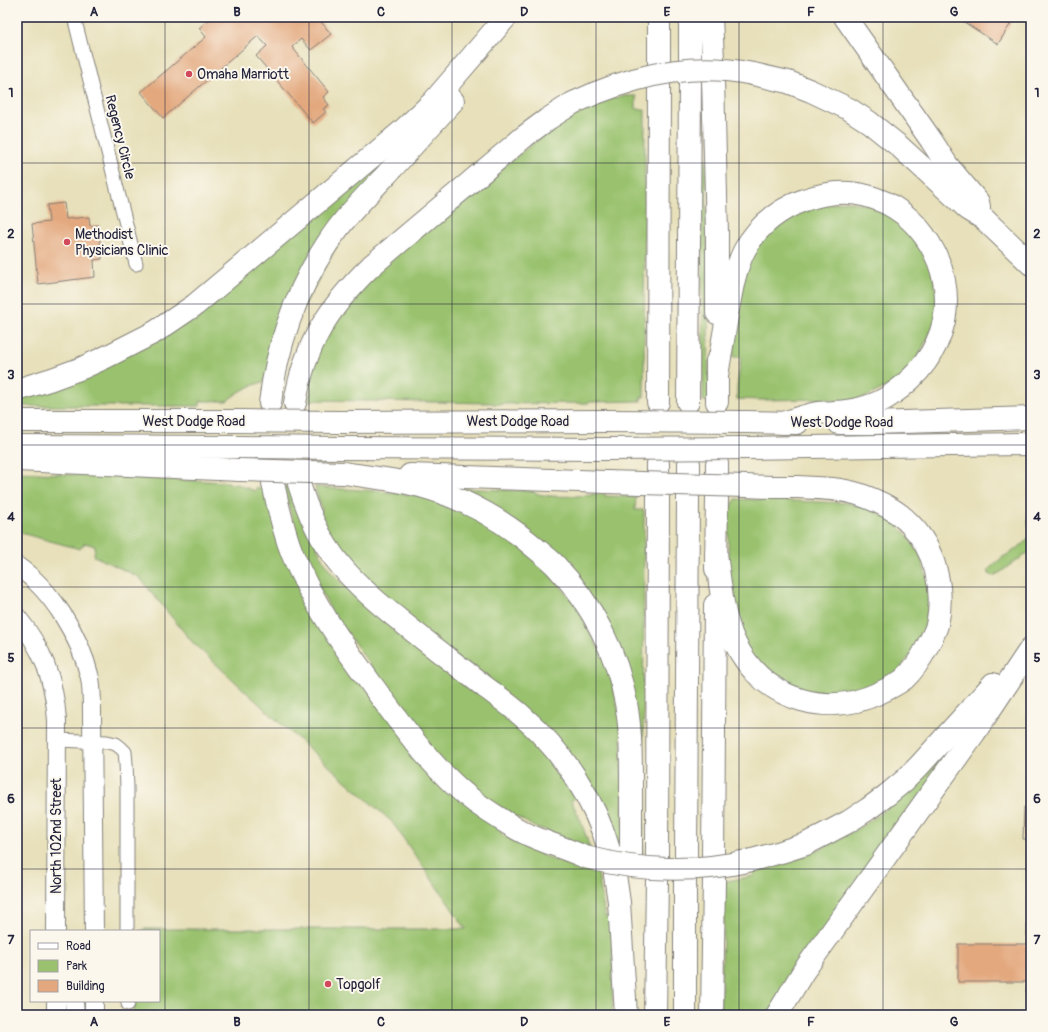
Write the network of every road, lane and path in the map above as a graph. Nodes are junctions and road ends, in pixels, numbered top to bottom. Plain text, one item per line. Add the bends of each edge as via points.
1 (74, 17) edge
2 (506, 17) edge
3 (510, 17) edge
4 (659, 17) edge
5 (690, 17) edge
6 (711, 17) edge
7 (845, 17) edge
8 (984, 219) junction
9 (136, 264) dead end
10 (1031, 264) edge
11 (717, 376) junction
12 (17, 390) edge
13 (270, 402) tunnel mouth
14 (658, 402) dead end
15 (688, 402) dead end
16 (717, 402) dead end
17 (295, 403) tunnel mouth
18 (1027, 419) edge
19 (17, 421) edge
20 (783, 423) junction
21 (1031, 444) edge
22 (17, 446) edge
23 (952, 446) junction
24 (1031, 457) edge
25 (17, 460) edge
26 (343, 474) junction
27 (658, 479) dead end
28 (689, 479) dead end
29 (717, 480) dead end
30 (273, 483) tunnel mouth
31 (299, 484) tunnel mouth
32 (716, 554) junction
33 (17, 566) edge
34 (17, 617) edge
35 (1031, 642) edge
36 (1031, 648) edge
37 (57, 740) junction
38 (92, 741) junction
39 (610, 853) dead end
40 (56, 930) edge
41 (94, 930) edge
42 (127, 930) edge
43 (56, 1002) edge
44 (74, 1002) edge
45 (94, 1002) edge
46 (56, 1015) edge
47 (75, 1015) edge
48 (94, 1015) edge
49 (627, 1015) edge
50 (655, 1015) edge
51 (685, 1015) edge
52 (712, 1015) edge
53 (778, 1015) edge

1 - 9 street, Regency Circle
2 - 12 highway via 433,102 412,122 195,305 155,332 106,357
3 - 13 highway via 460,94 350,213 319,256 304,282 287,324
4 - 14 highway
5 - 15 highway
6 - 11 highway via 718,265
7 - 8 highway via 948,165 978,202
8 - 10 highway
8 - 17 highway, bridge via 968,209 869,122 811,91 788,82 724,70 672,72 634,79 596,93 548,119 371,266 347,290 315,338 304,363
11 - 16 highway
11 - 20 highway via 736,270 744,251 764,224 793,204 833,193 868,196 898,210 923,233 936,254 943,277 946,306 944,321 932,353 906,384 891,396 871,406 856,410 818,413
18 - 20 highway, West Dodge Road
19 - 20 highway, West Dodge Road, bridge
21 - 23 highway
22 - 23 highway, West Dodge Road, bridge via 606,449
23 - 24 highway
25 - 26 highway, bridge
26 - 32 highway, bridge via 824,488 858,494 882,504 910,524 929,551 939,582 940,597 932,637 916,665 904,678 869,698 833,705 796,698 764,681 739,652 726,619
26 - 49 highway via 382,478 420,486 479,509 502,522 556,566 574,586 603,633 613,656 626,702 632,752 626,870 619,902
27 - 50 highway
28 - 51 highway
29 - 32 highway
30 - 35 highway, bridge via 286,537 307,586 369,681 428,758 474,801 529,835 585,857 615,864 675,870 738,863 806,844 848,822 868,810 905,780
31 - 39 highway via 320,534 353,580 412,631 521,715 562,758 590,802
32 - 52 highway
33 - 38 main road via 44,589 76,641 91,684
34 - 37 main road, North 102nd Street via 34,640 50,674 56,708
36 - 53 highway via 804,972
37 - 38 street
37 - 40 main road, North 102nd Street
38 - 41 main road
38 - 42 street via 116,744 125,752
43 - 46 main road
44 - 47 main road
45 - 48 main road

